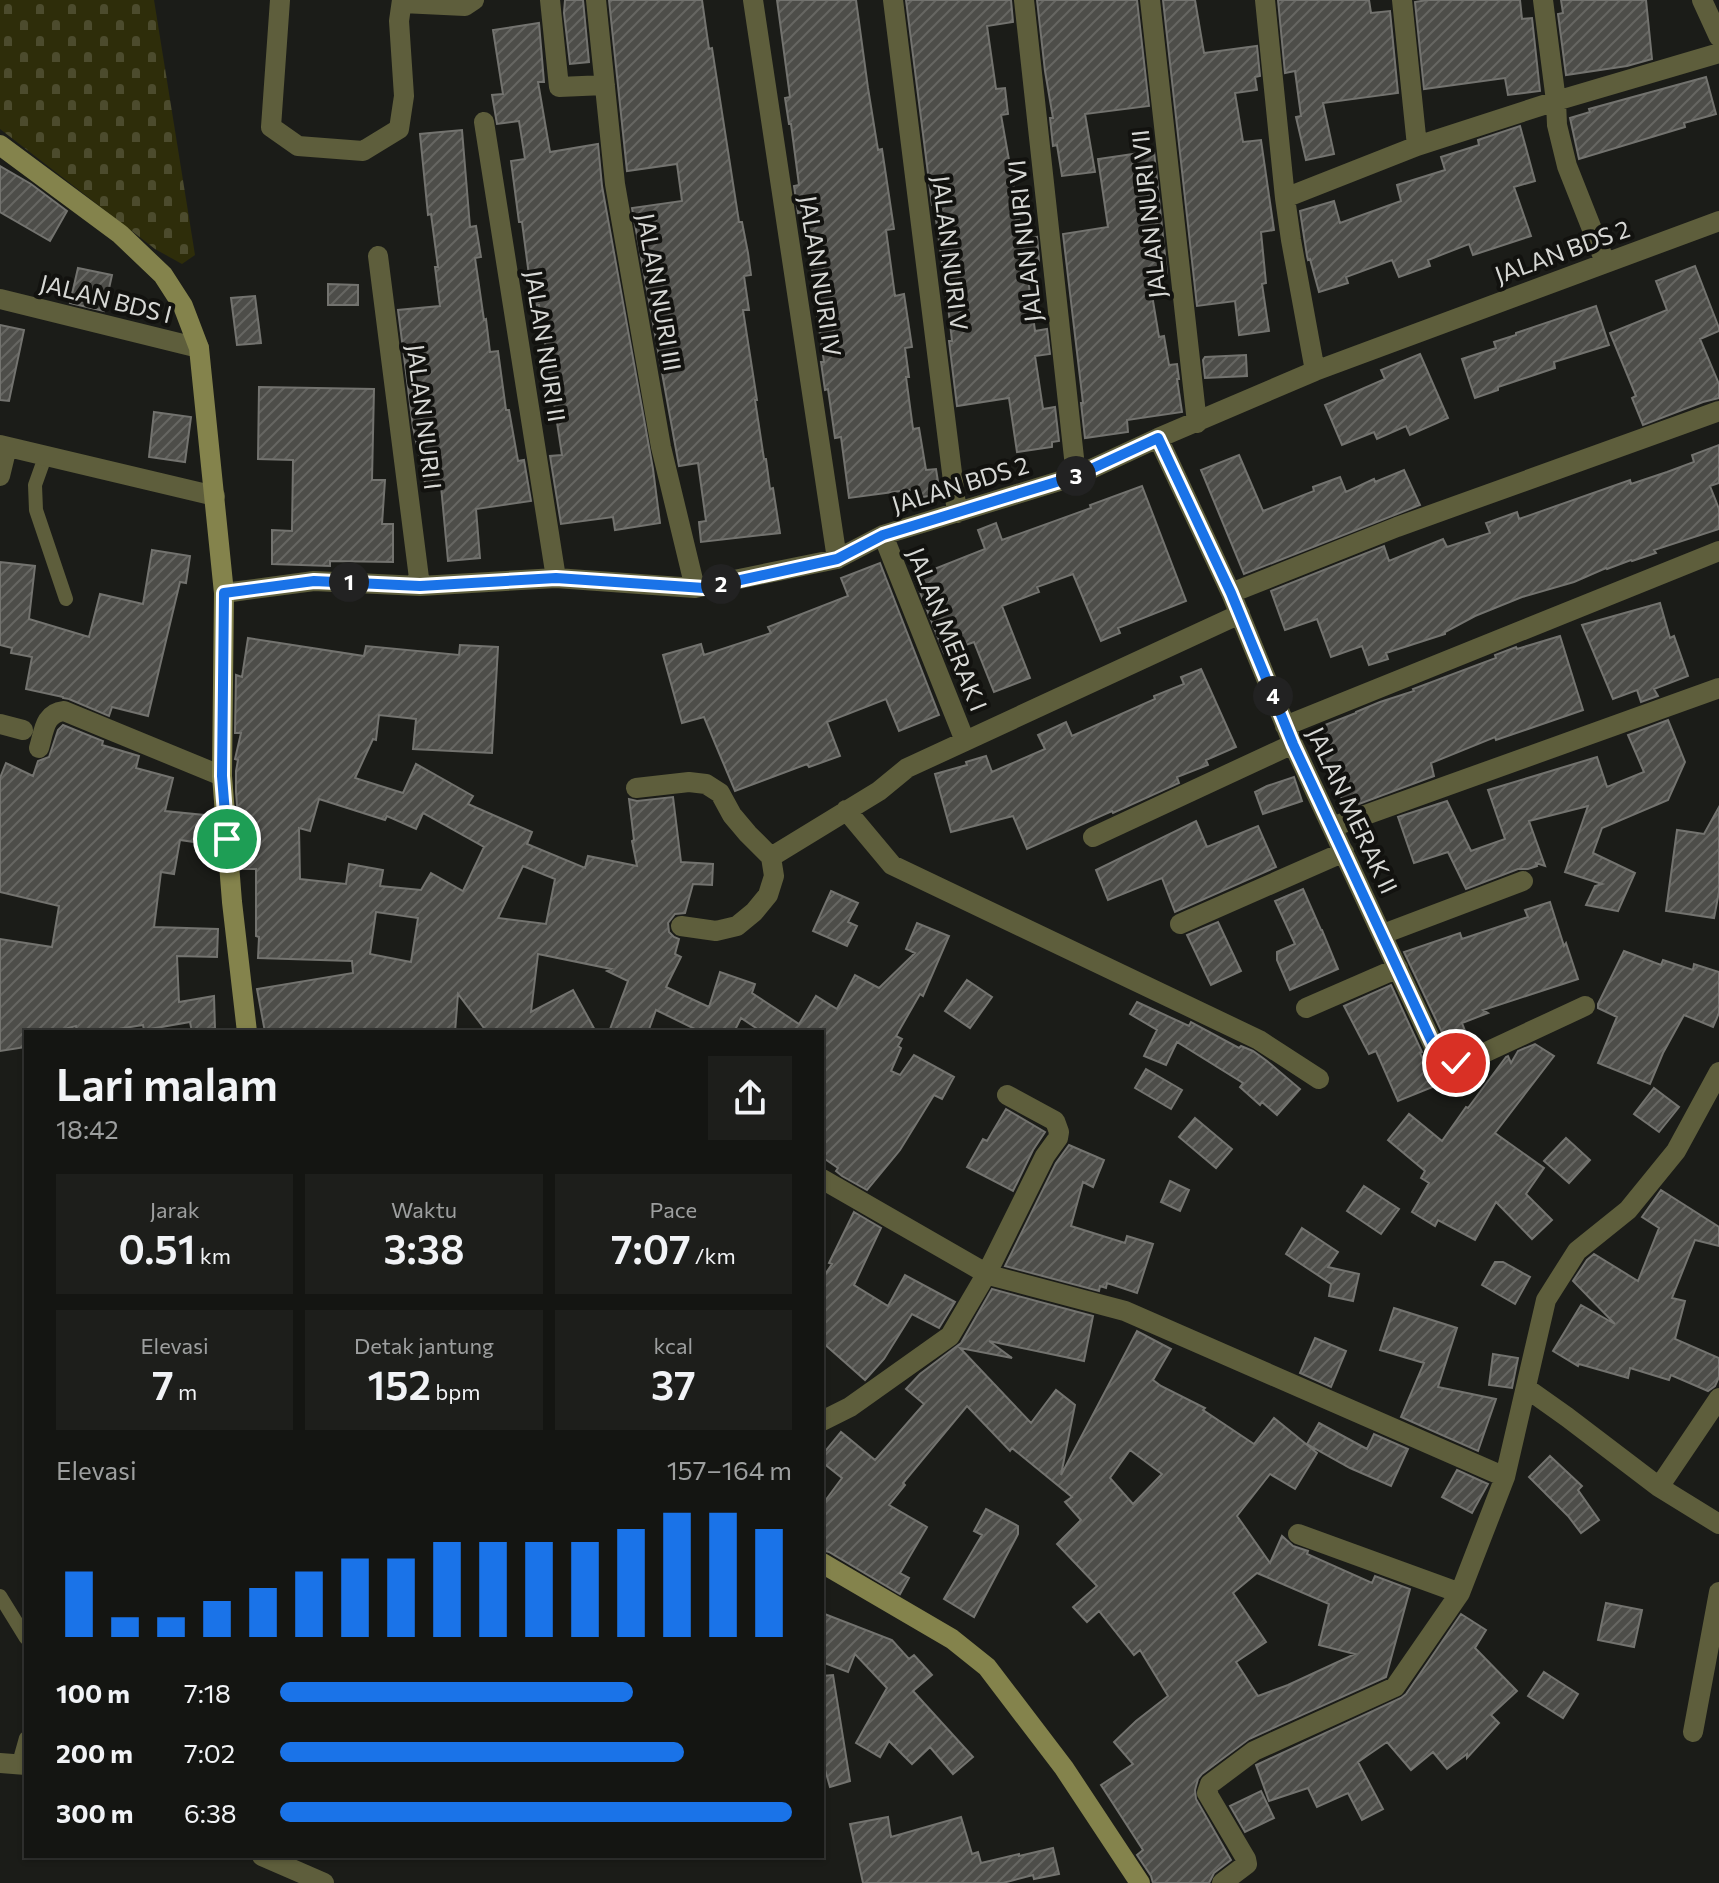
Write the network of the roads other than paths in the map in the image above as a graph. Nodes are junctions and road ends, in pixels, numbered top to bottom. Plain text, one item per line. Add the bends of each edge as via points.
1 (280, 0) edge
2 (474, 0) edge
3 (550, 0) edge
4 (596, 0) edge
5 (753, 0) edge
6 (893, 0) edge
7 (1024, 0) edge
8 (1150, 0) edge
9 (1265, 0) edge
10 (1402, 0) edge
11 (1543, 0) edge
12 (1702, 0) edge
13 (402, 2) edge
14 (1719, 37) edge
15 (1719, 53) edge
16 (605, 85) junction
17 (1556, 101) junction
18 (484, 122) dead end
19 (0, 145) edge
20 (1417, 146) junction
21 (1285, 198) junction
22 (1719, 221) edge
23 (378, 256) dead end
24 (1605, 262) junction
25 (0, 299) edge
26 (199, 348) junction
27 (1315, 371) junction
28 (1719, 411) edge
29 (1197, 423) junction
30 (1158, 438) junction
31 (4, 446) edge
32 (45, 457) junction
33 (0, 476) edge
34 (1076, 476) junction
35 (215, 496) junction
36 (957, 513) junction
37 (883, 535) junction
38 (1719, 551) edge
39 (837, 559) junction
40 (556, 578) junction
41 (420, 586) junction
42 (695, 588) junction
43 (224, 593) junction
44 (1231, 593) junction
45 (66, 599) dead end
46 (1240, 614) junction
47 (1719, 688) edge
48 (0, 724) edge
49 (23, 730) dead end
50 (1289, 735) junction
51 (965, 741) junction
52 (39, 748) dead end
53 (222, 776) junction
54 (636, 788) dead end
55 (846, 810) junction
56 (1332, 827) junction
57 (1093, 837) dead end
58 (1344, 852) junction
59 (771, 857) junction
60 (1523, 881) dead end
61 (1180, 924) dead end
62 (681, 926) dead end
63 (1383, 934) junction
64 (1398, 968) junction
65 (1585, 1006) dead end
66 (1306, 1008) dead end
67 (247, 1030) edge
68 (1719, 1072) edge
69 (1319, 1079) dead end
70 (1007, 1095) dead end
71 (824, 1180) edge
72 (987, 1273) junction
73 (1526, 1388) junction
74 (1719, 1398) edge
75 (824, 1420) edge
76 (1505, 1477) junction
77 (1659, 1487) junction
78 (1719, 1524) edge
79 (1298, 1534) dead end
80 (824, 1564) edge
81 (1719, 1592) edge
82 (1460, 1593) junction
83 (0, 1596) edge
84 (24, 1635) edge
85 (1693, 1732) dead end
86 (24, 1743) edge
87 (15, 1764) edge
88 (267, 1858) edge
89 (324, 1883) edge
90 (1140, 1883) edge
91 (1222, 1883) edge

1 - 13 street via 271,127 298,146 363,151 399,129 404,96
2 - 13 street via 465,6
3 - 16 street via 559,87
4 - 16 street, JALAN NURI III
5 - 39 street, JALAN NURI IV
6 - 36 street, JALAN NURI V
7 - 34 street, JALAN NURI VI
8 - 29 street, JALAN NURI VII
9 - 21 street
10 - 20 street
11 - 17 street
12 - 14 street
15 - 17 street
16 - 42 street, JALAN NURI III via 615,184 661,447
17 - 20 street
17 - 24 street via 1567,166
18 - 40 street, JALAN NURI II
19 - 26 street via 120,234 163,275 183,306
20 - 21 street
21 - 27 street
22 - 24 street, JALAN BDS 2
23 - 41 street, JALAN NURI I
24 - 27 street, JALAN BDS 2
25 - 26 street, JALAN BDS I
26 - 35 street
27 - 29 street, JALAN BDS 2
28 - 44 street
29 - 30 street, JALAN BDS 2
30 - 34 street, JALAN BDS 2
30 - 44 street, JALAN MERAK II
31 - 32 street
31 - 33 street
32 - 35 street
32 - 45 lane via 35,485 36,510
34 - 36 street, JALAN BDS 2
35 - 43 street
36 - 37 street, JALAN BDS 2
37 - 39 street, JALAN BDS 2
37 - 51 street, JALAN MERAK I
38 - 50 street
39 - 42 street, JALAN BDS 2
40 - 41 street, JALAN BDS 2
40 - 42 street, JALAN BDS 2
41 - 43 street, JALAN BDS 2 via 314,581
43 - 53 street
44 - 46 street, JALAN MERAK II
46 - 50 street, JALAN MERAK II
46 - 51 street
47 - 56 street
48 - 49 street
50 - 56 street, JALAN MERAK II
50 - 57 street
51 - 55 street via 907,768
52 - 53 street via 48,718 64,711
53 - 67 street
54 - 59 street via 706,784 720,793 732,815
55 - 59 street
55 - 69 street via 892,865 1259,1040
56 - 58 street, JALAN MERAK II
58 - 61 street
58 - 63 street, JALAN MERAK II
59 - 62 street via 774,876 768,895 737,926 716,931
60 - 63 street
63 - 64 street, JALAN MERAK II
64 - 65 street, JALAN MERAK II via 1437,1053 1447,1062 1469,1060
64 - 66 street
68 - 73 street via 1676,1151 1628,1210 1577,1251 1546,1300
70 - 72 street via 1055,1121 1059,1132
71 - 72 street
72 - 75 street via 943,1343
72 - 76 street via 1125,1311
73 - 76 street
73 - 77 street
74 - 77 street
76 - 82 street
77 - 78 street
79 - 82 street
80 - 90 street via 952,1639 987,1667 1064,1768
81 - 85 street
82 - 91 street via 1395,1687 1254,1751 1210,1784 1207,1793 1247,1864
83 - 84 lane
86 - 87 lane
88 - 89 street

